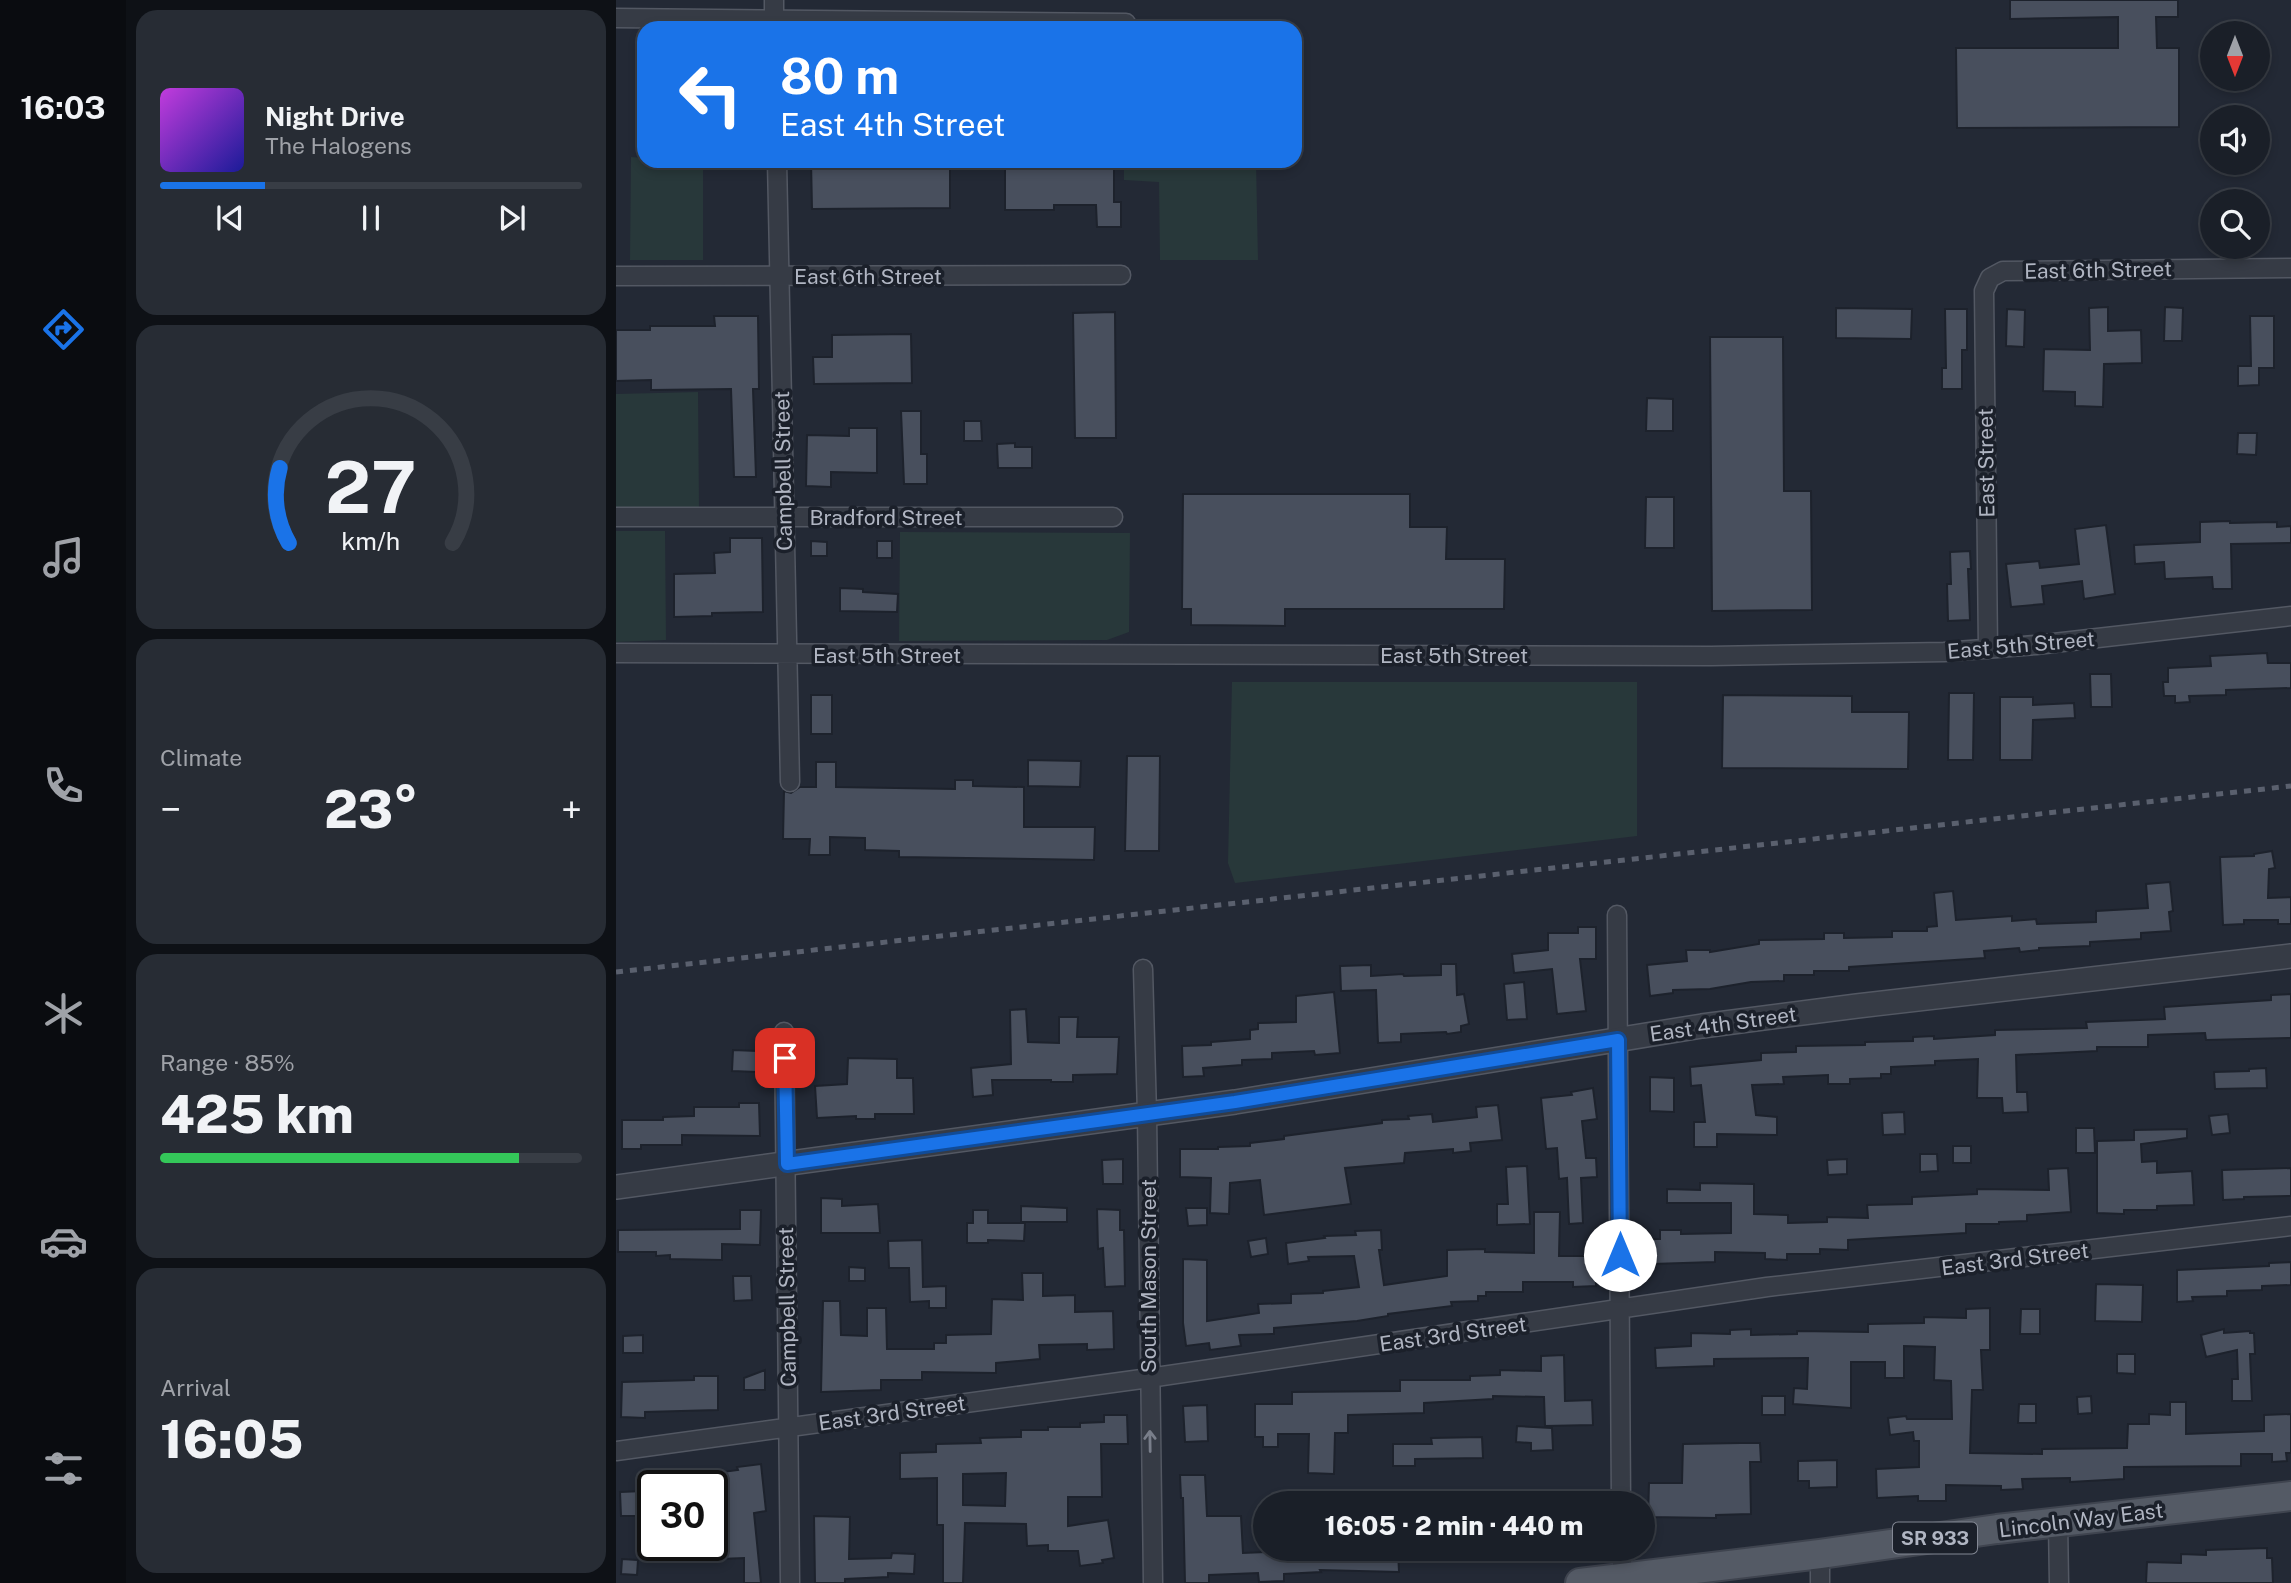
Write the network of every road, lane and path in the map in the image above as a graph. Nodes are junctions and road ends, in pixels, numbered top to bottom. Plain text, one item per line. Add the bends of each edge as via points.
1 (774, 0) edge
2 (616, 18) edge
3 (711, 21) edge
4 (774, 21) edge
5 (777, 168) edge
6 (2291, 268) edge
7 (1121, 275) dead end
8 (616, 276) edge
9 (779, 277) junction
10 (1990, 278) joint
11 (616, 517) edge
12 (784, 517) junction
13 (1113, 517) dead end
14 (2291, 616) edge
15 (1988, 649) junction
16 (616, 653) edge
17 (789, 654) junction
18 (790, 782) dead end
19 (1617, 915) dead end
20 (2291, 956) edge
21 (1143, 969) dead end
22 (784, 1032) dead end
23 (1618, 1040) junction
24 (1147, 1114) junction
25 (787, 1164) junction
26 (616, 1186) edge
27 (2291, 1226) edge
28 (1620, 1309) junction
29 (1149, 1378) junction
30 (788, 1427) junction
31 (616, 1451) edge
32 (1622, 1491) edge
33 (2291, 1496) edge
34 (2058, 1522) junction
35 (1820, 1554) junction
36 (1622, 1561) edge
37 (1622, 1578) junction
38 (790, 1583) edge
39 (1153, 1583) edge
40 (1580, 1583) edge
41 (1820, 1583) edge
42 (2059, 1583) edge

1 - 4 street
2 - 3 street
5 - 9 street, Campbell Street
6 - 10 street, East 6th Street via 2003,271
7 - 9 street, East 6th Street
8 - 9 street, East 6th Street
9 - 12 street, Campbell Street
10 - 15 street, East Street via 1984,291
11 - 12 street, Bradford Street
12 - 13 street, Bradford Street
12 - 17 street, Campbell Street
14 - 15 street, East 5th Street
15 - 17 street, East 5th Street via 1711,656
16 - 17 street, East 5th Street
17 - 18 street, Campbell Street
19 - 23 street
20 - 23 street, East 4th Street via 1857,1006
21 - 24 street, South Mason Street
22 - 25 street, Campbell Street
23 - 24 street, East 4th Street
23 - 28 street
24 - 25 street, East 4th Street
24 - 29 street, South Mason Street
25 - 26 street, East 4th Street
25 - 30 street, Campbell Street
27 - 28 street, East 3rd Street via 1767,1287
28 - 29 street, East 3rd Street
28 - 32 street
29 - 30 street, East 3rd Street
39 -> 29 street, South Mason Street
30 - 31 street, East 3rd Street
30 - 38 street, Campbell Street
33 - 34 main road, Lincoln Way East / SR 933
34 - 35 main road, Lincoln Way East / SR 933
34 - 42 street
35 - 37 main road, Lincoln Way East / SR 933
35 - 41 street
36 - 37 street
37 - 40 main road, Lincoln Way East / SR 933

